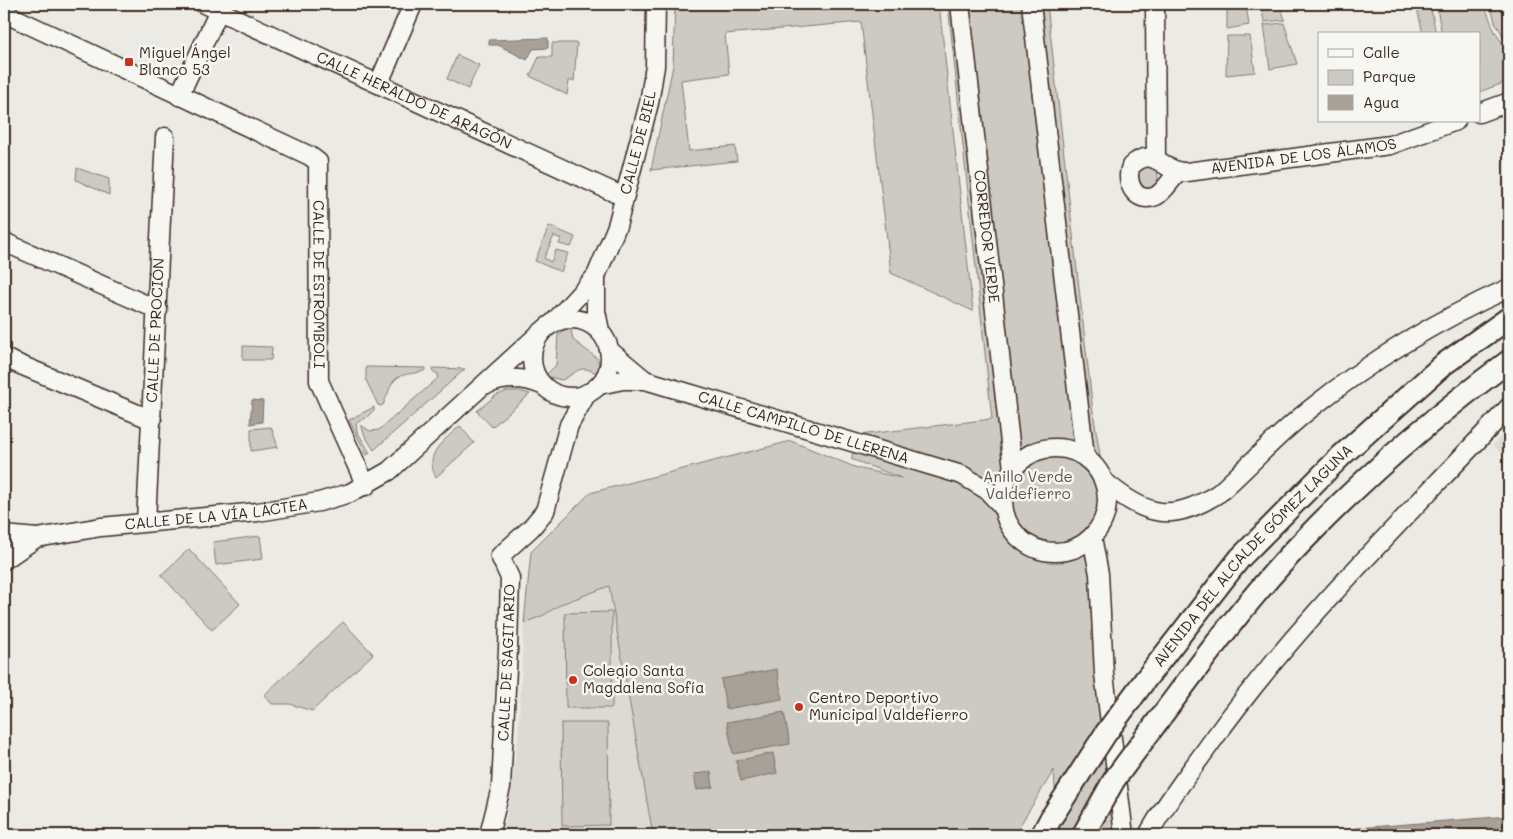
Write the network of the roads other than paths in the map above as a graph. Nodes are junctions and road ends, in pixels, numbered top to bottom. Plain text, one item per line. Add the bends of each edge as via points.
1 (413, 4) edge
2 (656, 4) edge
3 (960, 4) edge
4 (1031, 4) edge
5 (1155, 4) edge
6 (212, 7) edge
7 (4, 14) edge
8 (379, 83) junction
9 (179, 96) junction
10 (1509, 102) edge
11 (1480, 113) edge
12 (1453, 122) edge
13 (165, 137) dead end
14 (1156, 159) junction
15 (1178, 173) junction
16 (624, 197) junction
17 (4, 242) edge
18 (596, 276) junction
19 (1503, 290) edge
20 (158, 310) junction
21 (1509, 318) edge
22 (547, 328) junction
23 (600, 331) junction
24 (610, 350) junction
25 (4, 358) edge
26 (1509, 361) edge
27 (645, 380) junction
28 (485, 385) junction
29 (549, 389) junction
30 (593, 389) junction
31 (1509, 407) edge
32 (152, 420) junction
33 (569, 425) junction
34 (1085, 457) junction
35 (389, 471) joint
36 (1011, 471) junction
37 (962, 475) junction
38 (1104, 482) junction
39 (366, 486) junction
40 (1002, 506) junction
41 (146, 522) junction
42 (4, 535) edge
43 (1092, 537) junction
44 (37, 538) junction
45 (1074, 549) junction
46 (4, 560) edge
47 (1099, 574) junction
48 (1047, 826) edge
49 (489, 835) edge
50 (1082, 835) edge
51 (1124, 835) edge
52 (1148, 835) edge

1 - 8 street
2 - 16 street, CALLE DE BIEL via 655,66 649,103
3 - 36 street, CORREDOR VERDE
4 - 34 street
5 - 14 street
6 - 8 street, CALLE HERALDO DE ARAGÓN
6 - 9 street
7 - 9 street
8 - 16 street, CALLE HERALDO DE ARAGÓN
9 - 39 street, CALLE DE ESTRÓMBOLI via 318,162 318,381
10 - 11 street
12 - 15 street, AVENIDA DE LOS ÁLAMOS via 1390,145
13 - 20 street, CALLE DE PROCIÓN
14 - 15 street
14 - 15 street via 1143,158 1128,172 1130,186 1139,195 1159,195
16 - 18 street, CALLE DE BIEL via 617,226
17 - 20 street
18 - 22 street, CALLE DE BIEL
18 - 23 street, CALLE DE BIEL via 596,311
19 - 38 street via 1385,354 1308,411 1220,493 1206,501 1189,509 1154,512 1139,507
20 - 32 street, CALLE DE PROCIÓN
21 - 48 main road, AVENIDA DEL ALCALDE GÓMEZ LAGUNA, bridge via 1444,364 1341,456 1240,558 1145,680
22 - 23 street via 562,319 583,320
22 - 28 street, CALLE DE BIEL
22 - 29 street via 532,349 531,359 536,377
23 - 24 street
24 - 27 street, CALLE CAMPILLO DE LLERENA
24 - 30 street via 607,373
25 - 32 street
26 - 50 main road, AVENIDA DEL ALCALDE GÓMEZ LAGUNA, bridge via 1413,438 1306,538 1250,601 1157,722 1114,780
27 - 30 street, CALLE CAMPILLO DE LLERENA via 623,380
27 - 37 street, CALLE CAMPILLO DE LLERENA
28 - 29 street, CALLE DE BIEL via 509,378 526,379
28 - 35 street, CALLE DE BIEL
29 - 30 street via 577,396
29 - 33 street
30 - 33 street, CALLE DE SAGITARIO
31 - 52 street via 1293,637 1240,703
32 - 41 street, CALLE DE PROCIÓN
33 - 49 street, CALLE DE SAGITARIO via 545,511 500,556 510,578 509,631 500,787
34 - 36 street via 1062,448 1050,448 1030,454
34 - 38 street
35 - 39 street, CALLE DE LA VÍA LÁCTEA
36 - 37 street, CALLE CAMPILLO DE LLERENA via 982,477
36 - 40 street, CORREDOR VERDE via 1005,483
37 - 40 street, CALLE CAMPILLO DE LLERENA via 987,490
38 - 43 street via 1107,511
39 - 41 street, CALLE DE LA VÍA LÁCTEA via 318,502 258,512
40 - 45 street via 1013,532 1024,543 1052,553
41 - 44 street, CALLE DE LA VÍA LÁCTEA via 101,526
42 - 44 street, CALLE DE LA VÍA LÁCTEA
43 - 45 street
43 - 47 street
44 - 46 street, CALLE DE LA VÍA LÁCTEA
45 - 47 street
47 - 51 street via 1104,674

